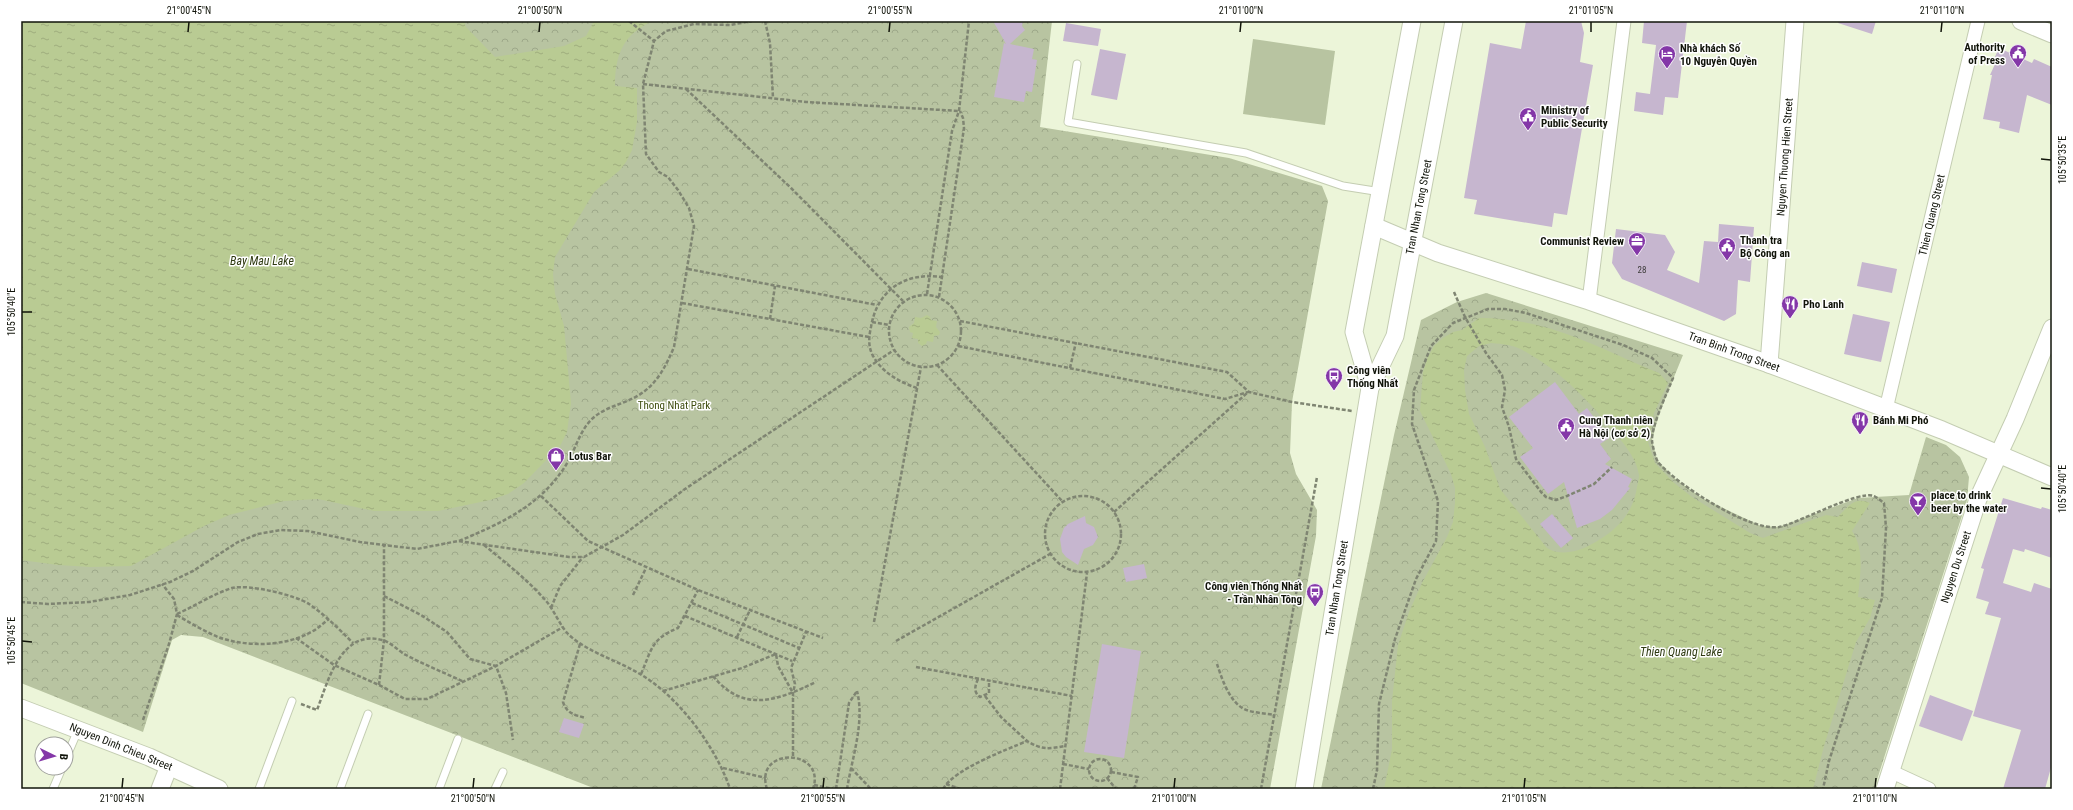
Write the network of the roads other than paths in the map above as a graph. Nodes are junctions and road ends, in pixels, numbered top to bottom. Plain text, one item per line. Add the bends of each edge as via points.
1 (1412, 21) edge
2 (1454, 21) edge
3 (1624, 21) edge
4 (1794, 21) edge
5 (1978, 21) edge
6 (2021, 21) edge
7 (2046, 28) edge
8 (1077, 64) dead end
9 (1381, 192) junction
10 (1374, 226) junction
11 (1412, 241) junction
12 (1589, 301) junction
13 (2052, 328) edge
14 (1768, 364) junction
15 (1370, 388) junction
16 (1886, 409) junction
17 (1999, 454) junction
18 (2052, 477) edge
19 (292, 700) road end
20 (21, 708) edge
21 (368, 714) dead end
22 (78, 730) junction
23 (74, 739) edge
24 (458, 739) dead end
25 (169, 766) junction
26 (1890, 771) junction
27 (503, 772) dead end
28 (59, 776) edge
29 (53, 789) edge
30 (160, 789) edge
31 (219, 789) edge
32 (259, 789) edge
33 (340, 789) edge
34 (439, 789) edge
35 (496, 789) edge
36 (1304, 789) edge
37 (1885, 789) edge
38 (1929, 789) edge

1 - 9 street, Tran Nhan Tong Street
2 - 11 street, Tran Nhan Tong Street
3 - 12 street
4 - 14 street, Nguyen Thuong Hien Street
5 - 16 street, Thien Quang Street
6 - 7 street
8 - 9 lane via 1068,122 1246,153 1343,186
9 - 10 street, Tran Nhan Tong Street
10 - 11 street, Tran Binh Trong Street
10 - 15 street, Tran Nhan Tong Street via 1354,332
11 - 12 street, Tran Binh Trong Street via 1438,253
11 - 15 street, Tran Nhan Tong Street via 1395,336
12 - 14 street, Tran Binh Trong Street
13 - 17 street, Nguyen Du Street
14 - 16 street, Tran Binh Trong Street
15 - 36 street, Tran Nhan Tong Street
16 - 17 street, Tran Binh Trong Street
17 - 18 street, Tran Binh Trong Street
17 - 26 street, Nguyen Du Street via 1978,499
19 - 32 lane
20 - 22 street, Nguyen Dinh Chieu Street
21 - 33 lane
22 - 23 lane
22 - 25 street, Nguyen Dinh Chieu Street
24 - 34 lane
25 - 30 street
25 - 31 street, Nguyen Dinh Chieu Street
26 - 37 street, Nguyen Du Street
26 - 38 street
27 - 35 lane
28 - 29 lane

